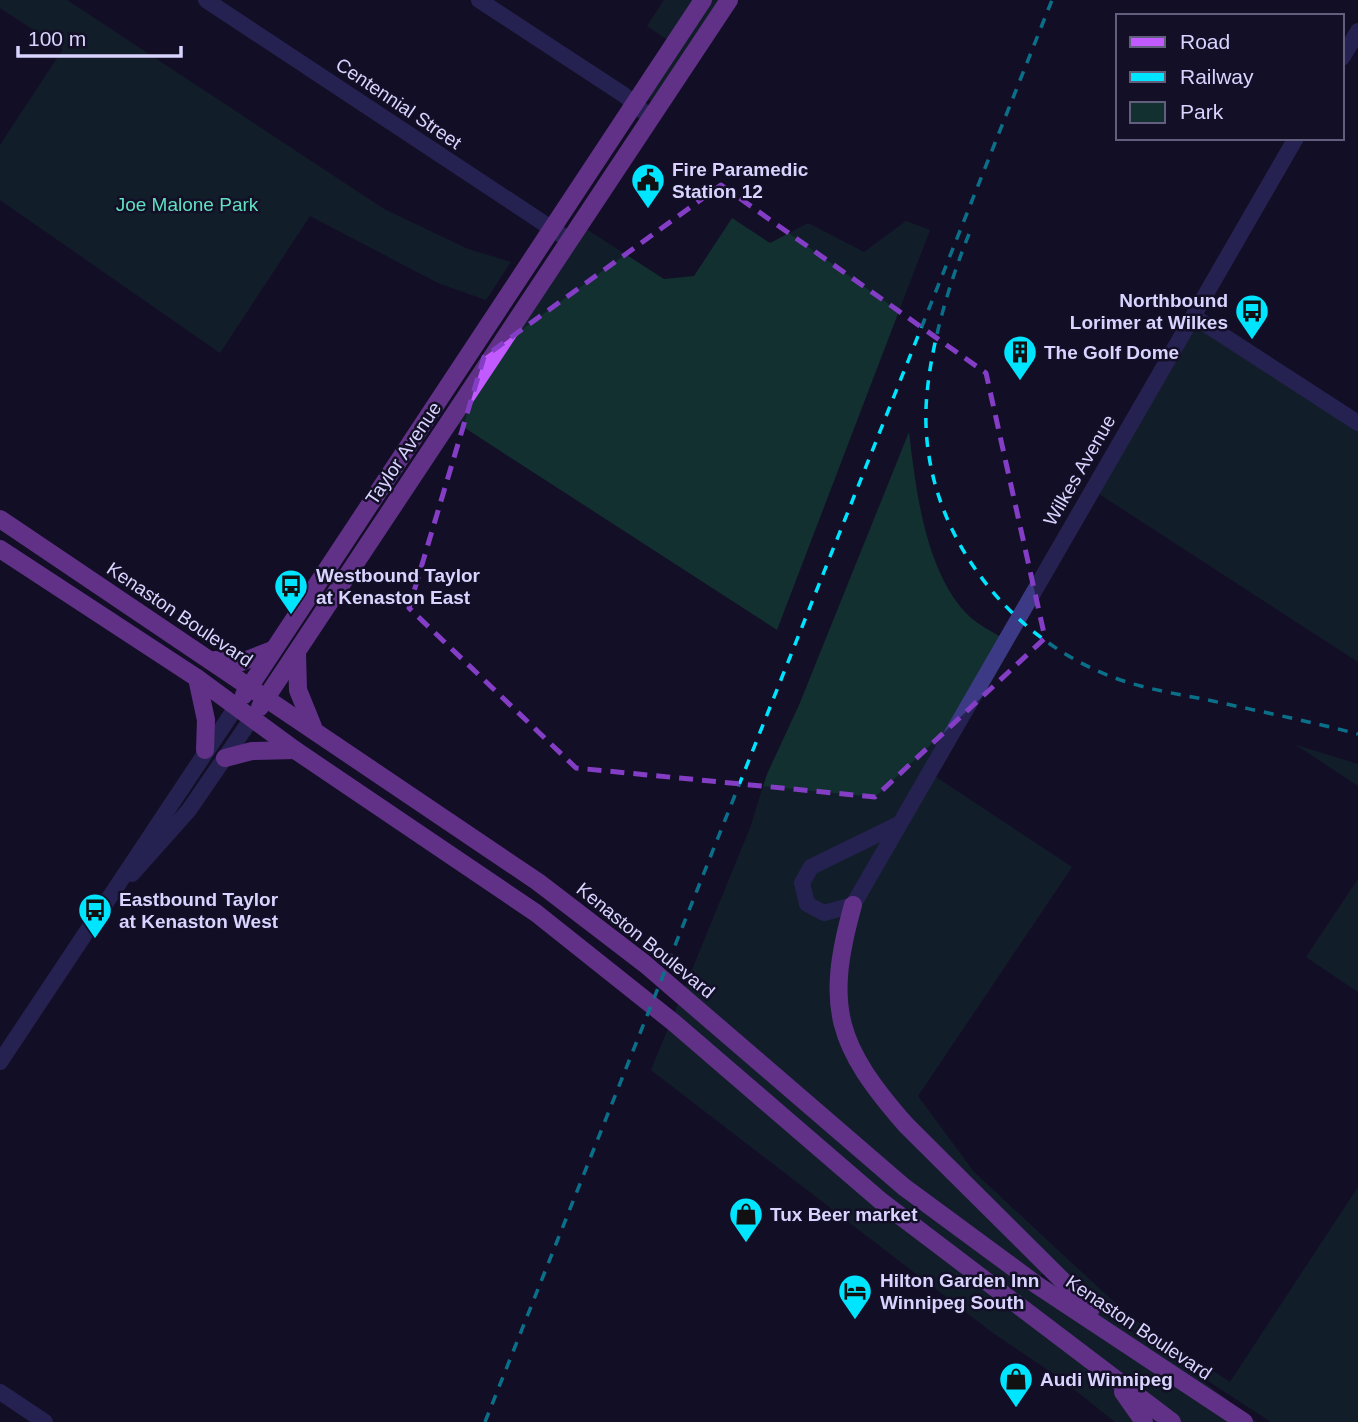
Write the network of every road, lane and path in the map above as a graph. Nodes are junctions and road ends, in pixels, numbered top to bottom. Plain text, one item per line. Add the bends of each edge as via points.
1 (206, 0) edge
2 (479, 0) edge
3 (703, 0) edge
4 (729, 0) edge
5 (1358, 31) edge
6 (1344, 55) edge
7 (635, 103) junction
8 (651, 118) junction
9 (1295, 140) edge
10 (551, 228) junction
11 (569, 240) junction
12 (1194, 316) junction
13 (1358, 423) edge
14 (0, 519) edge
15 (0, 549) edge
16 (272, 650) junction
17 (298, 650) junction
18 (211, 659) junction
19 (197, 678) junction
20 (250, 686) junction
21 (266, 697) junction
22 (236, 707) junction
23 (252, 718) junction
24 (314, 729) junction
25 (205, 750) junction
26 (295, 750) junction
27 (225, 758) junction
28 (900, 824) junction
29 (853, 905) junction
30 (96, 916) junction
31 (0, 1062) edge
32 (1149, 1359) junction
33 (1112, 1378) junction
34 (0, 1392) edge
35 (46, 1422) edge
36 (1144, 1422) edge
37 (1172, 1422) edge
38 (1244, 1422) edge

1 - 10 street, Centennial Street
2 - 7 street
3 - 7 main road, Taylor Avenue
4 - 8 main road, Taylor Avenue
5 - 6 street
7 - 8 street
7 - 10 main road, Taylor Avenue
8 - 11 main road, Taylor Avenue
9 - 12 street, Wilkes Avenue
10 - 11 street, Centennial Street
10 - 16 main road, Taylor Avenue
11 - 17 main road, Taylor Avenue
12 - 13 street
12 - 28 street, Wilkes Avenue
14 - 18 main road, Kenaston Boulevard
15 - 19 main road
16 - 18 main road via 239,663
16 - 20 main road, Taylor Avenue
17 - 21 main road, Taylor Avenue
17 - 24 main road via 298,690
18 - 20 main road, Kenaston Boulevard
19 - 22 main road
19 - 25 main road via 206,720
20 - 21 main road, Kenaston Boulevard
20 - 22 main road, Taylor Avenue
21 - 23 main road, Taylor Avenue
21 - 24 main road, Kenaston Boulevard
22 - 23 main road
22 - 25 street, Taylor Avenue
23 - 26 main road
23 - 27 street, Taylor Avenue
24 - 32 main road, Kenaston Boulevard via 599,928 904,1187 986,1249
25 - 30 street, Taylor Avenue
26 - 27 main road via 253,751
26 - 33 main road via 588,952 882,1202
27 - 30 street, Taylor Avenue via 189,810
28 - 29 street, Wilkes Avenue
28 - 29 street via 820,862 805,875 802,890 807,904 831,913
29 - 32 main road via 840,951 837,1000 853,1056 877,1093 1069,1290
30 - 31 street, Taylor Avenue
32 - 38 main road, Kenaston Boulevard
33 - 36 main road
33 - 37 main road
34 - 35 street

